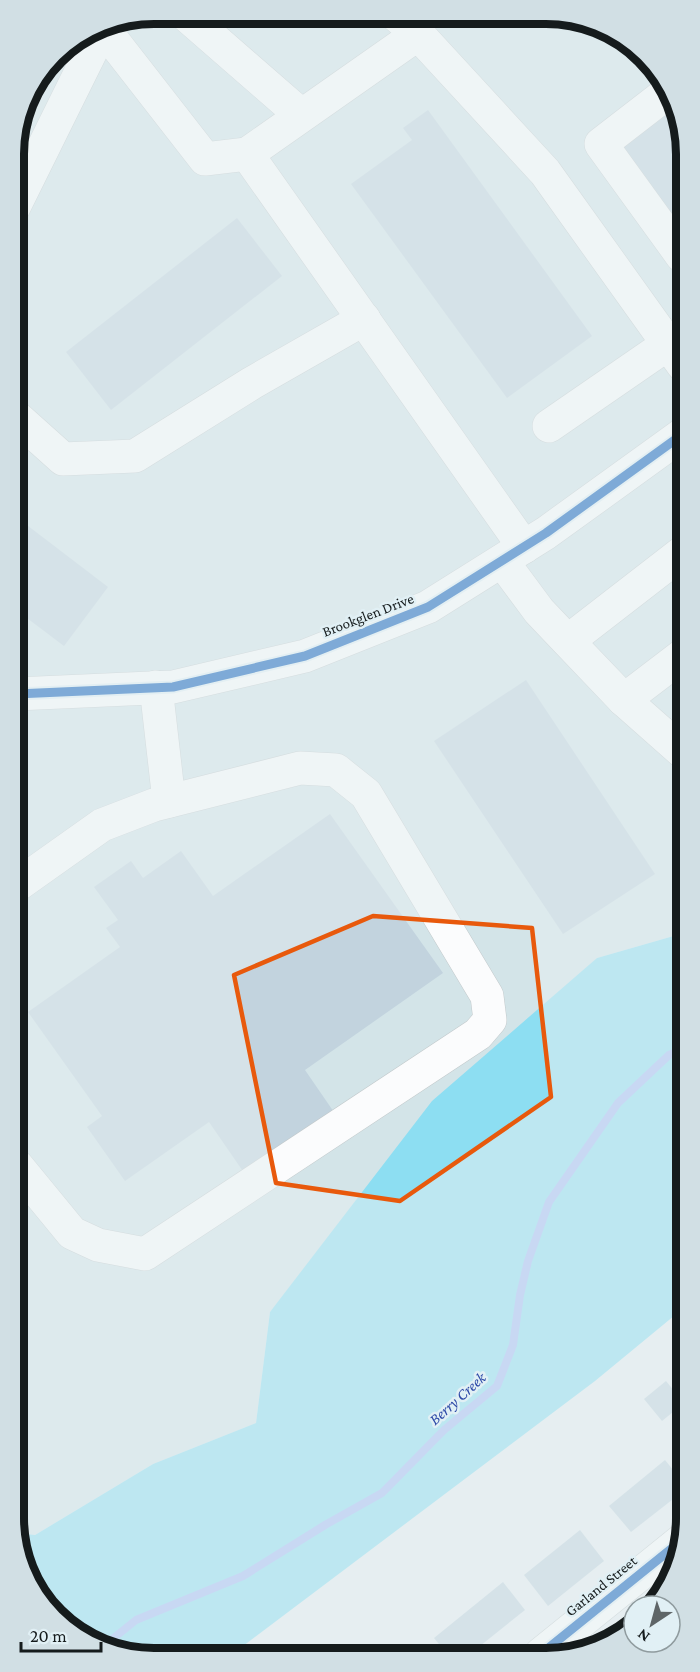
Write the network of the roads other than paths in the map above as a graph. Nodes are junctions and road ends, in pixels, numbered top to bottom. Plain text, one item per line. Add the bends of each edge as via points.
1 (196, 24) edge
2 (407, 24) edge
3 (109, 32) edge
4 (99, 36) edge
5 (663, 97) edge
6 (301, 115) junction
7 (247, 154) junction
8 (24, 187) edge
9 (676, 248) edge
10 (364, 319) junction
11 (675, 354) edge
12 (24, 424) edge
13 (549, 426) dead end
14 (676, 439) edge
15 (513, 554) junction
16 (676, 557) edge
17 (568, 641) junction
18 (676, 660) edge
19 (156, 687) junction
20 (24, 694) edge
21 (624, 700) junction
22 (676, 746) edge
23 (169, 801) junction
24 (24, 880) edge
25 (24, 1175) edge
26 (672, 1548) edge
27 (549, 1648) edge

1 - 6 street
2 - 6 street
2 - 11 street via 545,172
3 - 7 street via 205,159
4 - 8 street
5 - 9 street via 602,144
6 - 7 street
7 - 10 street
10 - 12 street via 135,456 63,459
10 - 15 street
11 - 13 street
14 - 15 street, Brookglen Drive
15 - 17 street via 539,611
15 - 19 street, Brookglen Drive via 428,607 305,656 173,687
16 - 17 street
17 - 21 street
18 - 21 street
19 - 20 street, Brookglen Drive
19 - 23 street
21 - 22 street
23 - 24 street via 102,825
23 - 25 street via 300,768 336,770 366,794 487,996 490,1020 478,1034 145,1254 98,1245 72,1233
26 - 27 street, Garland Street

